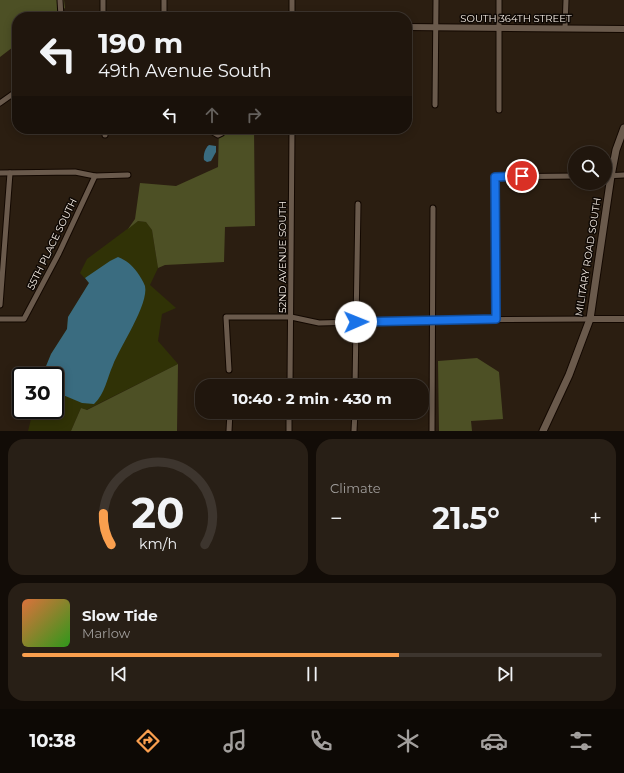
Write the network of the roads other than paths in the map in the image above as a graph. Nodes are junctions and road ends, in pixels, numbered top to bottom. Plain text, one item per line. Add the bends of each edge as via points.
1 (60, 0) edge
2 (103, 0) edge
3 (164, 0) edge
4 (292, 0) edge
5 (436, 0) edge
6 (500, 0) edge
7 (566, 0) edge
8 (61, 12) edge
9 (103, 12) edge
10 (164, 12) edge
11 (292, 12) edge
12 (436, 27) junction
13 (412, 28) edge
14 (500, 28) junction
15 (566, 28) junction
16 (624, 29) edge
17 (12, 95) edge
18 (0, 103) edge
19 (436, 105) dead end
20 (499, 110) dead end
21 (624, 128) edge
22 (292, 134) edge
23 (612, 163) edge
24 (0, 173) edge
25 (10, 173) junction
26 (128, 175) dead end
27 (624, 175) edge
28 (95, 176) junction
29 (568, 176) edge
30 (612, 176) edge
31 (606, 190) edge
32 (358, 204) dead end
33 (433, 208) dead end
34 (0, 306) edge
35 (291, 317) junction
36 (0, 319) edge
37 (496, 319) junction
38 (590, 319) junction
39 (624, 319) edge
40 (433, 320) junction
41 (356, 322) junction
42 (229, 370) dead end
43 (290, 379) edge
44 (355, 379) edge
45 (230, 419) edge
46 (289, 419) edge
47 (354, 419) edge
48 (229, 431) edge
49 (289, 431) edge
50 (354, 431) edge
51 (432, 431) edge
52 (543, 431) edge

1 - 8 street
2 - 9 street
3 - 10 street
4 - 11 street
5 - 12 street
6 - 14 street
7 - 15 street
12 - 13 street, SOUTH 364TH STREET
12 - 14 street, SOUTH 364TH STREET
12 - 19 street
14 - 15 street, SOUTH 364TH STREET
14 - 20 street
15 - 16 street, SOUTH 364TH STREET
17 - 18 street
21 - 23 main road, MILITARY ROAD SOUTH
22 - 35 street, 52ND AVENUE SOUTH
24 - 25 street
25 - 28 street via 75,172
25 - 34 street
26 - 28 street
27 - 30 street
28 - 36 street, 55TH PLACE SOUTH via 24,319
29 - 37 street via 495,177
31 - 38 main road, MILITARY ROAD SOUTH
32 - 41 street
33 - 40 street
35 - 41 street via 319,323
35 - 42 street via 226,317
35 - 43 street, 52ND AVENUE SOUTH
37 - 38 street
37 - 40 street
38 - 39 street
38 - 52 main road, MILITARY ROAD SOUTH via 569,375
40 - 41 street
40 - 51 street
41 - 44 street
45 - 48 street
46 - 49 street
47 - 50 street

